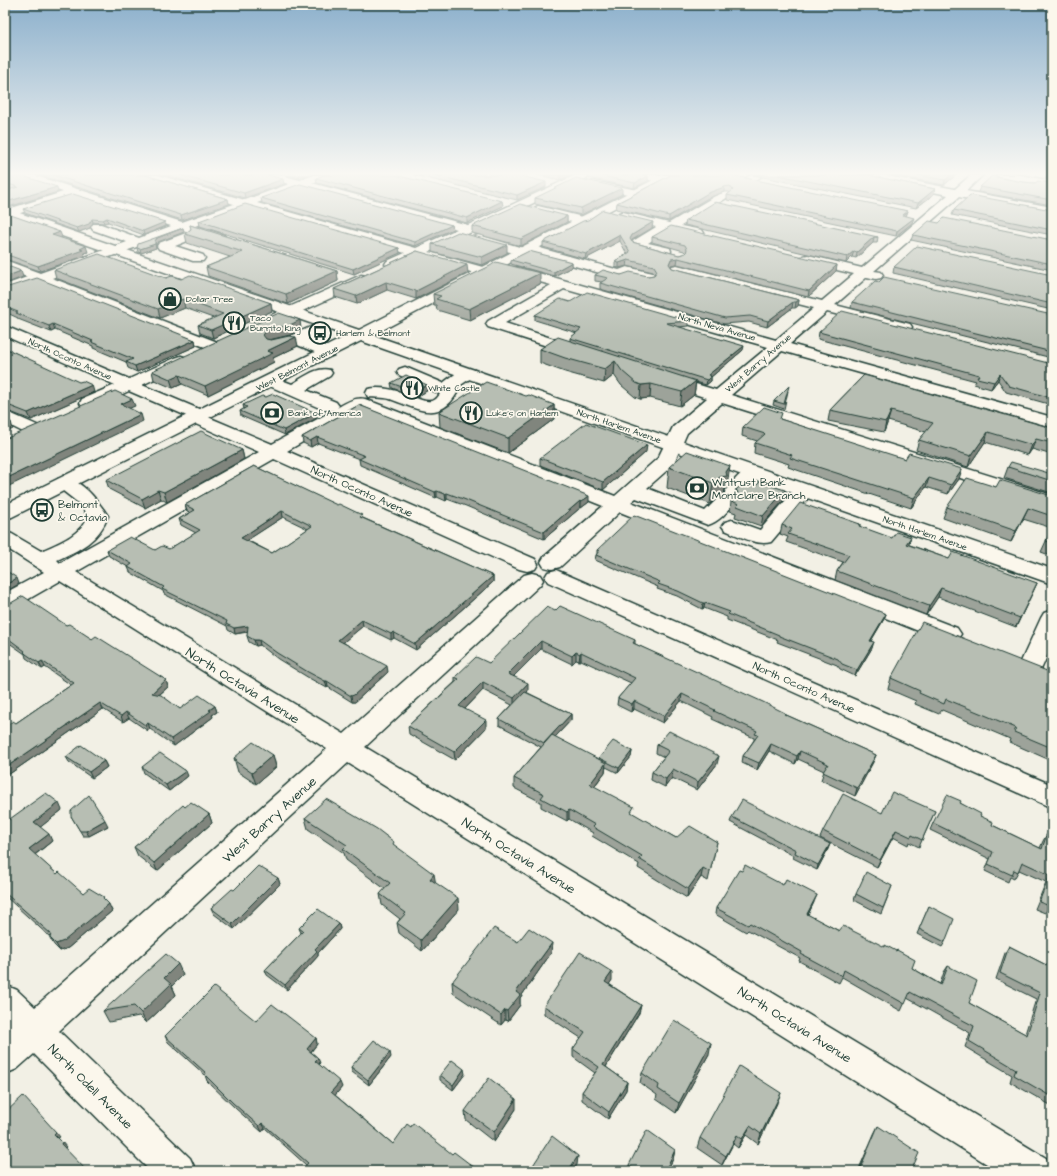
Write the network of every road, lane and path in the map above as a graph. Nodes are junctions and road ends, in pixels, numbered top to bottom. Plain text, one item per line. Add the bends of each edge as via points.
1 (57, 230) edge
2 (105, 230) edge
3 (172, 230) edge
4 (194, 230) edge
5 (336, 230) edge
6 (466, 230) joint
7 (566, 230) edge
8 (664, 230) edge
9 (682, 230) edge
10 (914, 230) edge
11 (196, 234) edge
12 (709, 236) edge
13 (209, 239) edge
14 (883, 240) dead end
15 (139, 242) junction
16 (235, 243) edge
17 (899, 243) junction
18 (914, 246) dead end
19 (530, 249) junction
20 (114, 250) junction
21 (177, 251) junction
22 (417, 253) junction
23 (794, 256) edge
24 (198, 258) junction
25 (212, 263) edge
26 (5, 264) edge
27 (491, 269) junction
28 (170, 270) junction
29 (864, 272) junction
30 (341, 276) dead end
31 (648, 276) edge
32 (40, 277) junction
33 (887, 278) edge
34 (356, 281) junction
35 (563, 284) junction
36 (5, 290) edge
37 (824, 306) junction
38 (290, 311) junction
39 (326, 324) junction
40 (5, 330) edge
41 (916, 330) edge
42 (360, 336) junction
43 (228, 339) junction
44 (552, 343) edge
45 (780, 345) junction
46 (328, 352) junction
47 (413, 354) junction
48 (303, 365) junction
49 (468, 373) junction
50 (653, 375) edge
51 (271, 381) junction
52 (128, 384) junction
53 (447, 387) dead end
54 (293, 390) junction
55 (374, 393) dead end
56 (720, 396) junction
57 (73, 410) edge
58 (5, 416) edge
59 (198, 417) junction
60 (1052, 422) edge
61 (11, 438) edge
62 (672, 445) junction
63 (266, 448) junction
64 (753, 473) junction
65 (65, 483) junction
66 (634, 490) junction
67 (804, 491) junction
68 (1052, 501) edge
69 (617, 504) junction
70 (5, 513) edge
71 (732, 526) dead end
72 (5, 538) edge
73 (50, 566) junction
74 (541, 571) junction
75 (1052, 577) edge
76 (5, 604) edge
77 (1052, 618) edge
78 (964, 640) edge
79 (1031, 666) edge
80 (346, 749) junction
81 (1052, 797) edge
82 (5, 1001) edge
83 (34, 1030) junction
84 (5, 1057) edge
85 (177, 1171) edge
86 (1033, 1171) edge

1 - 20 street, North Harlem Avenue
2 - 15 street
3 - 15 street
4 - 16 street
5 - 22 street, North Neva Avenue
6 - 19 street
6 - 22 street
7 - 19 street, West Belmont Avenue
8 - 37 street via 637,244 678,262
9 - 12 street
10 - 17 street, West Barry Avenue
11 - 21 street via 163,246
13 - 21 street
14 - 17 street
15 - 20 street
17 - 18 street
17 - 29 street, West Barry Avenue
19 - 27 street, West Belmont Avenue
19 - 31 street via 621,275 627,271
20 - 28 street, North Harlem Avenue
20 - 32 street
21 - 24 street
22 - 27 street, North Neva Avenue
22 - 34 street
23 - 29 street
24 - 25 street
24 - 28 street
26 - 32 street
27 - 35 street, North Neva Avenue
27 - 42 street, West Belmont Avenue
28 - 38 street, North Harlem Avenue
29 - 33 street
29 - 37 street, West Barry Avenue
30 - 34 street
32 - 36 street
32 - 43 street
34 - 38 street via 318,303
35 - 44 street via 493,324
35 - 45 street, North Neva Avenue
37 - 41 street
37 - 45 street, West Barry Avenue
38 - 39 street, North Harlem Avenue
38 - 43 street
39 - 42 street, North Harlem Avenue
39 - 46 street via 288,341
40 - 52 street, North Oconto Avenue
42 - 46 street, West Belmont Avenue
42 - 47 street, North Harlem Avenue
43 - 52 street
45 - 56 street, West Barry Avenue
45 - 60 street, North Neva Avenue
46 - 48 street, West Belmont Avenue
47 - 49 street, North Harlem Avenue
47 - 55 street via 398,370 448,391 447,397 435,406 424,407 392,394
48 - 51 street, West Belmont Avenue
48 - 54 street via 329,375
49 - 53 street
49 - 62 street, North Harlem Avenue
50 - 56 street
51 - 54 street
51 - 59 street, West Belmont Avenue
52 - 57 street
52 - 59 street, North Oconto Avenue
54 - 63 street via 330,406 301,422
56 - 62 street, West Barry Avenue via 679,431
56 - 68 street
58 - 61 street via 38,426
59 - 63 street, North Oconto Avenue
59 - 65 street, West Belmont Avenue
62 - 64 street, North Harlem Avenue
62 - 66 street, West Barry Avenue via 666,461
63 - 69 street via 359,403
63 - 73 street
63 - 74 street, North Oconto Avenue
64 - 66 street via 708,519
64 - 67 street, North Harlem Avenue
65 - 70 street, West Belmont Avenue
65 - 73 street via 88,501 98,516 94,528
66 - 69 street, West Barry Avenue
67 - 71 street via 764,538
67 - 75 street, North Harlem Avenue
69 - 74 street, West Barry Avenue
69 - 78 street
72 - 73 street, North Octavia Avenue
73 - 76 street
73 - 80 street, North Octavia Avenue
74 - 80 street, West Barry Avenue
74 - 81 street, North Oconto Avenue
77 - 79 street
80 - 83 street, West Barry Avenue
80 - 86 street, North Octavia Avenue
82 - 83 street, North Odell Avenue
83 - 84 street, West Barry Avenue
83 - 85 street, North Odell Avenue

